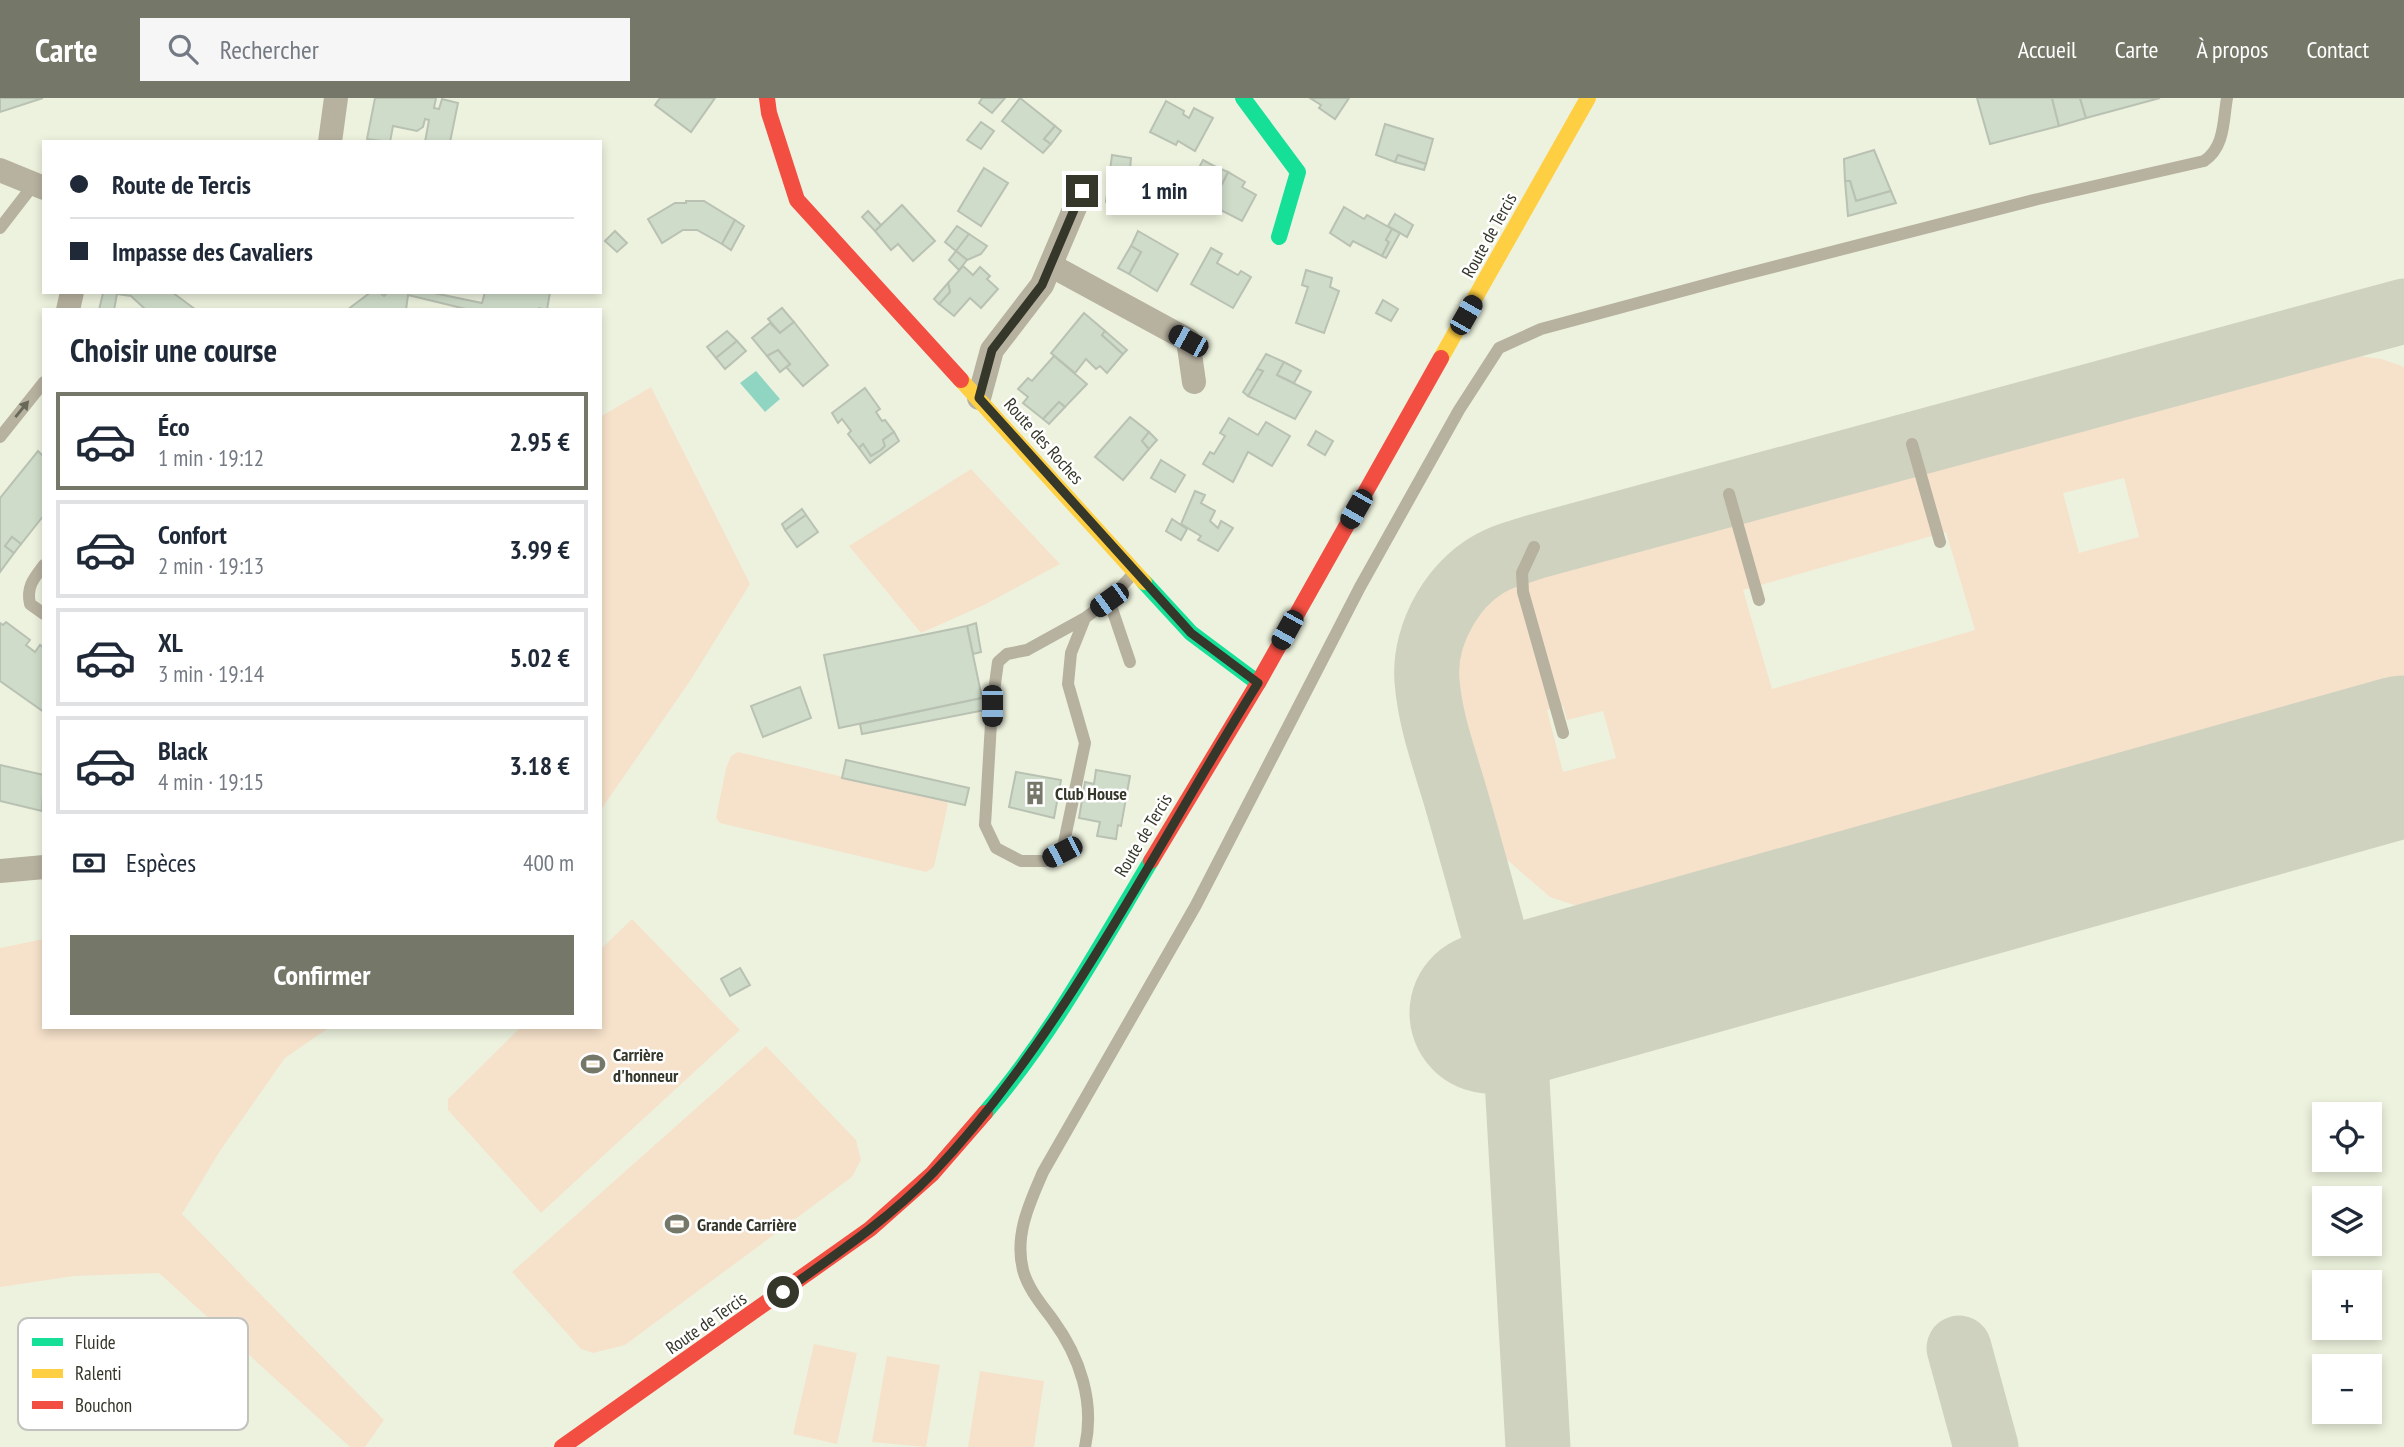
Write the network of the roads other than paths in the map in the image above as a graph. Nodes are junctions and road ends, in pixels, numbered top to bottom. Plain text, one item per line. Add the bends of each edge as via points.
1 (336, 98) edge
2 (767, 98) edge
3 (1243, 98) edge
4 (1588, 98) edge
5 (2227, 98) edge
6 (330, 140) edge
7 (0, 170) edge
8 (39, 186) edge
9 (1082, 191) dead end
10 (0, 228) edge
11 (1279, 237) dead end
12 (1052, 266) junction
13 (1194, 382) dead end
14 (42, 384) edge
15 (979, 398) junction
16 (0, 437) edge
17 (1912, 444) dead end
18 (1729, 494) dead end
19 (1940, 542) dead end
20 (1534, 547) dead end
21 (42, 568) edge
22 (1136, 570) junction
23 (1109, 600) junction
24 (1759, 600) dead end
25 (42, 613) edge
26 (1085, 618) junction
27 (1130, 662) dead end
28 (1258, 683) junction
29 (1563, 733) dead end
30 (42, 867) edge
31 (0, 871) edge
32 (562, 1447) edge
33 (1085, 1447) edge

1 - 6 street
2 - 15 main road, Route des Roches via 797,200
3 - 11 main road via 1298,172
4 - 28 main road, Route de Tercis
5 - 33 lane via 2216,153 2204,161 2038,199 1541,329 1499,348 1360,587 1196,905 1043,1172 1026,1210 1023,1270 1074,1354 1084,1381 1089,1413
7 - 8 street
8 - 10 lane
9 - 12 street
12 - 13 street via 1188,341
12 - 15 street via 992,350
16 -> 14 lane
15 - 22 main road, Route des Roches
17 - 19 lane
18 - 24 lane
20 - 29 lane via 1522,573 1523,592
21 - 25 lane via 28,593 30,604
22 - 23 lane
22 - 28 main road, Route des Roches via 1191,633
23 - 26 lane
23 - 27 lane
26 - 26 lane via 1071,653 1068,684 1085,743 1069,828 1062,852 1045,860 1021,860 996,848 985,825 998,662
28 - 32 main road, Route de Tercis via 1097,951 1011,1083 932,1174 870,1229
30 - 31 street

